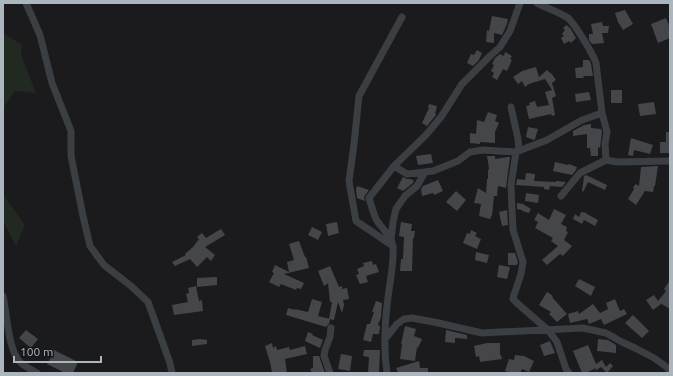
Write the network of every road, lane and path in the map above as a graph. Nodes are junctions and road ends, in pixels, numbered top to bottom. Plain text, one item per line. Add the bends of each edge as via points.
1 (26, 3) edge
2 (520, 3) edge
3 (537, 3) edge
4 (402, 17) dead end
5 (511, 107) dead end
6 (602, 113) junction
7 (516, 152) junction
8 (606, 160) junction
9 (670, 162) edge
10 (394, 166) junction
11 (425, 172) junction
12 (560, 196) dead end
13 (392, 243) junction
14 (3, 296) edge
15 (331, 328) dead end
16 (548, 330) junction
17 (385, 339) junction
18 (669, 368) edge
19 (38, 373) edge
20 (172, 373) edge
21 (330, 373) edge
22 (388, 373) edge
23 (569, 373) edge

1 - 20 street via 40,35 52,82 71,131 71,156 90,246 104,265 148,302
2 - 10 street via 510,31 500,47 462,84 441,117
3 - 6 street via 568,19 594,56
4 - 13 street via 359,96 349,181 356,221
5 - 7 street via 518,139 519,151
6 - 7 street
6 - 8 street via 607,132
7 - 11 street via 470,152 458,161
7 - 16 street via 511,185 513,230 523,262 513,299
8 - 9 street
8 - 12 street via 580,173
10 - 11 street via 407,174
10 - 13 street via 369,198 376,218
11 - 13 street via 418,186 405,196 396,209
13 - 17 street via 393,261
14 - 19 street via 15,356 21,363
15 - 21 street via 324,356
16 - 17 street via 482,333 412,318 404,319 397,324
16 - 18 street via 583,328 606,332
16 - 23 street via 557,342
17 - 22 street

